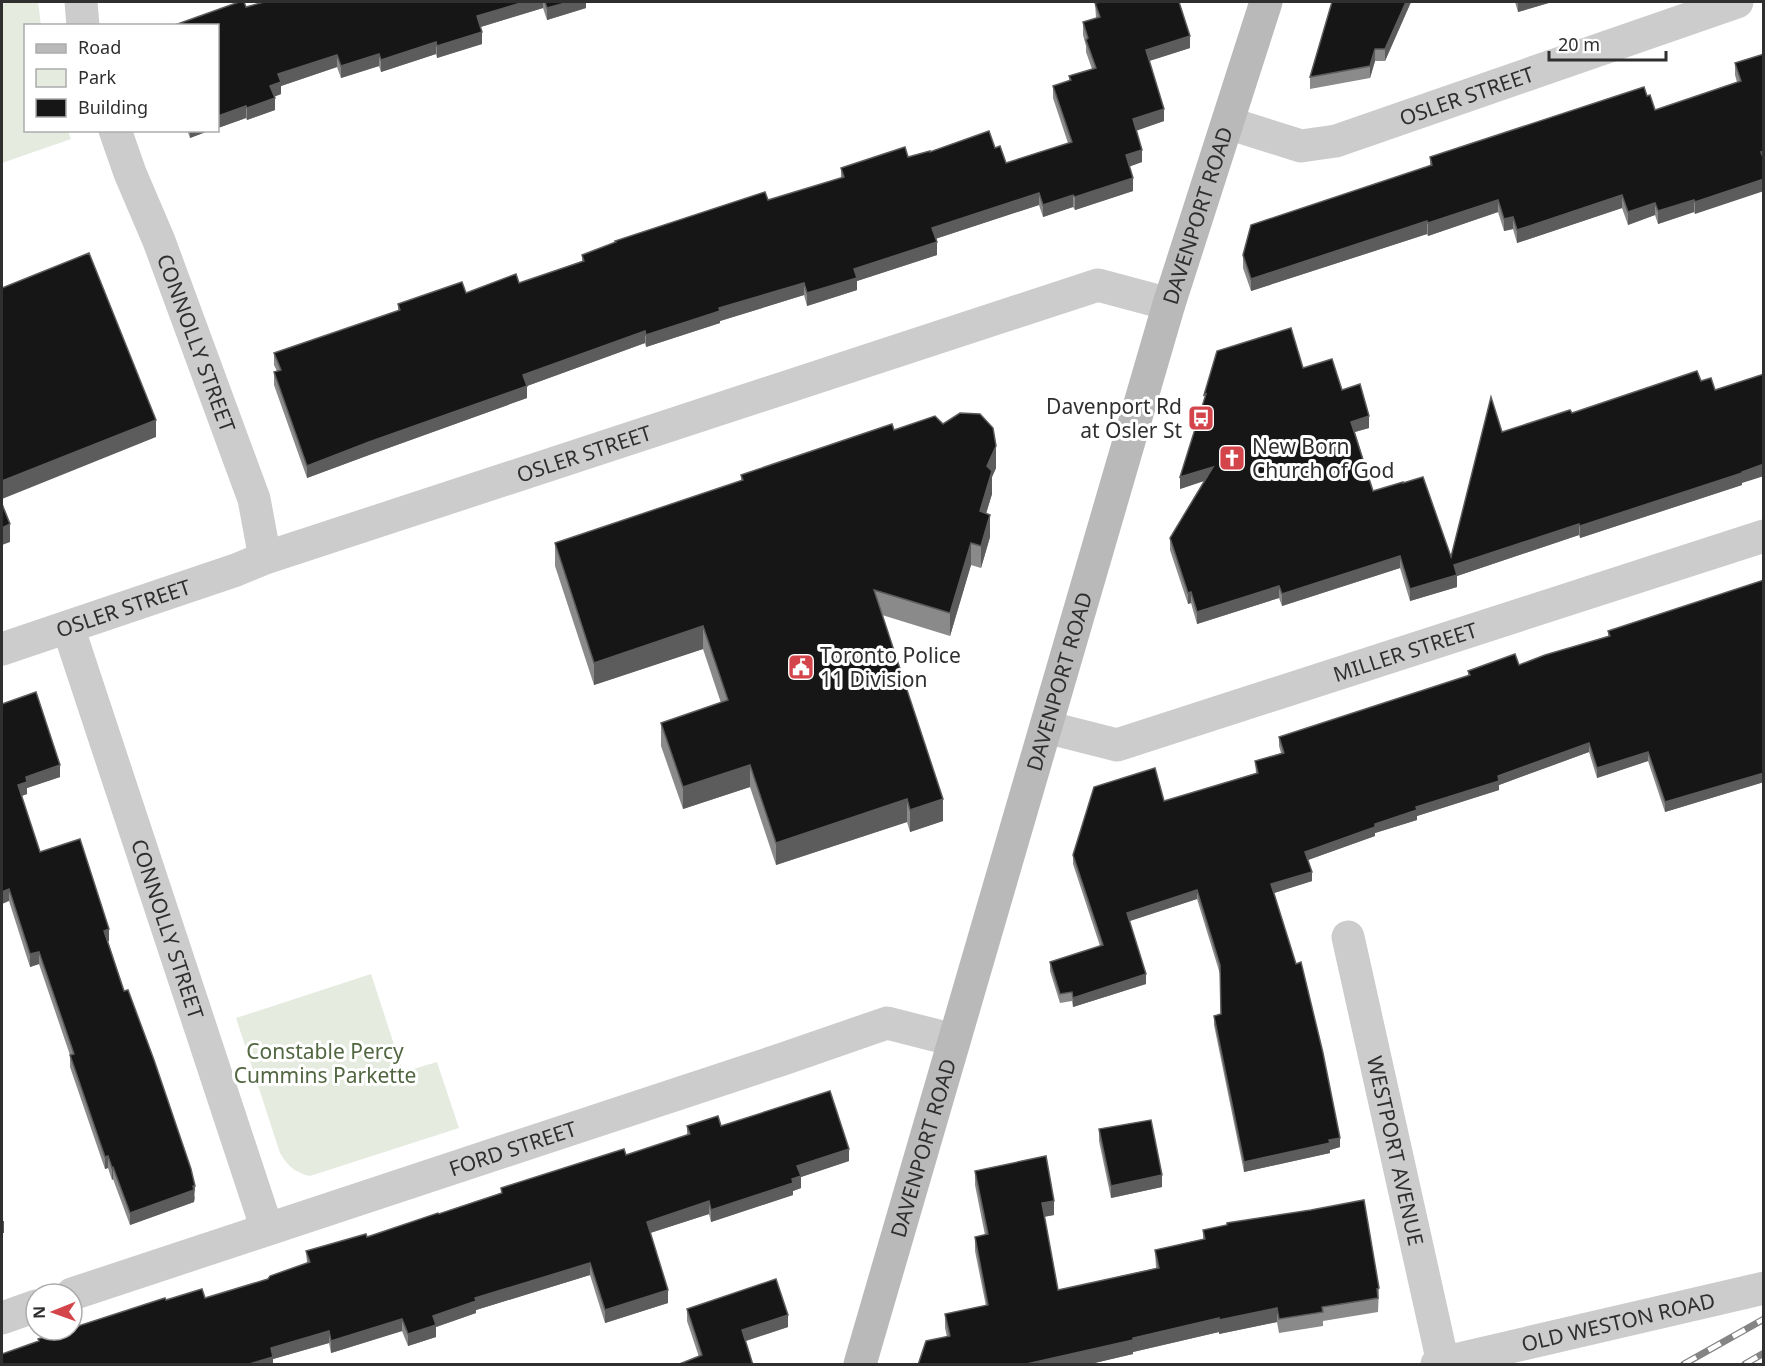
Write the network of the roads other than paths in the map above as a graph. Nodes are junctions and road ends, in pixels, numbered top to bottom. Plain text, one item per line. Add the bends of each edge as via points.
1 (81, 2) edge
2 (1266, 2) edge
3 (1737, 2) edge
4 (83, 24) edge
5 (1228, 123) junction
6 (116, 132) edge
7 (1169, 304) junction
8 (1764, 536) edge
9 (265, 558) junction
10 (68, 627) junction
11 (2, 649) edge
12 (1046, 727) junction
13 (1348, 937) dead end
14 (954, 1040) junction
15 (267, 1229) junction
16 (1764, 1288) edge
17 (84, 1290) edge
18 (24, 1310) edge
19 (2, 1318) edge
20 (1440, 1364) edge
21 (860, 1365) edge

1 - 4 street
2 - 5 street, DAVENPORT ROAD
3 - 5 street, OSLER STREET via 1336,141 1301,147
5 - 7 street, DAVENPORT ROAD
6 - 9 street, CONNOLLY STREET via 254,499
7 - 9 street, OSLER STREET via 1098,285
7 - 12 street, DAVENPORT ROAD
8 - 12 street, MILLER STREET via 1117,745
9 - 10 street, OSLER STREET
10 - 11 street, OSLER STREET
10 - 15 street, CONNOLLY STREET
12 - 14 street, DAVENPORT ROAD
13 - 20 street, WESTPORT AVENUE
14 - 15 street, FORD STREET via 887,1023
14 - 21 street, DAVENPORT ROAD
15 - 17 street, FORD STREET
16 - 20 street, OLD WESTON ROAD
18 - 19 street

